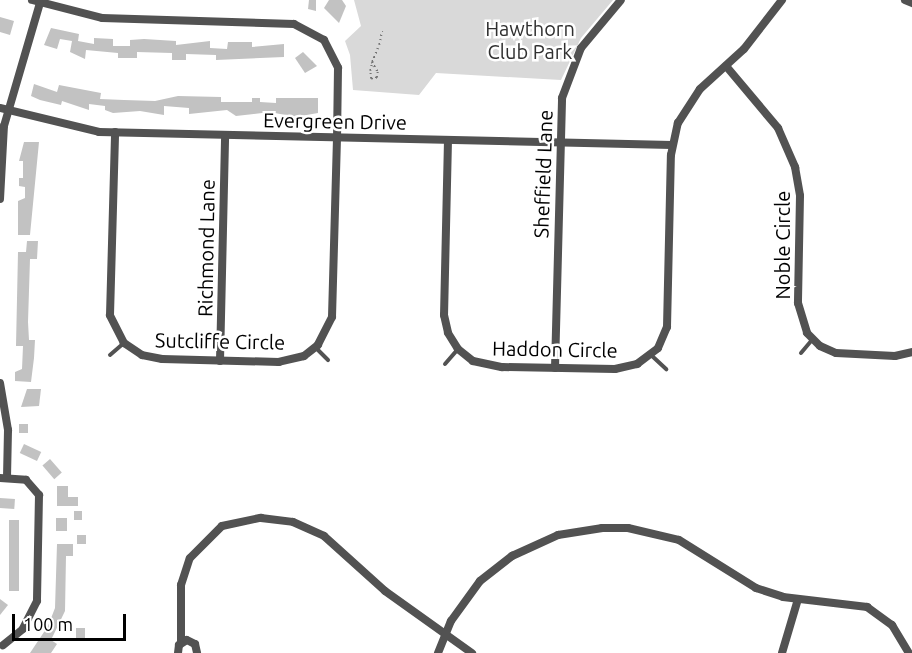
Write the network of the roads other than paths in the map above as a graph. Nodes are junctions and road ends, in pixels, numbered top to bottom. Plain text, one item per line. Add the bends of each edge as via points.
1 (621, 0) edge
2 (782, 0) edge
3 (905, 0) edge
4 (36, 1) edge
5 (912, 3) edge
6 (726, 66) junction
7 (4, 110) edge
8 (115, 132) junction
9 (225, 136) junction
10 (337, 138) junction
11 (448, 140) junction
12 (560, 142) junction
13 (672, 145) junction
14 (0, 199) edge
15 (813, 339) junction
16 (124, 343) junction
17 (315, 348) junction
18 (458, 349) junction
19 (912, 352) edge
20 (801, 353) dead end
21 (651, 355) junction
22 (110, 356) dead end
23 (328, 360) dead end
24 (220, 361) junction
25 (445, 364) dead end
26 (555, 368) junction
27 (666, 369) dead end
28 (0, 383) edge
29 (3, 406) edge
30 (4, 478) edge
31 (798, 598) junction
32 (445, 634) junction
33 (181, 642) junction
34 (2, 643) edge
35 (8, 653) edge
36 (178, 653) edge
37 (197, 653) edge
38 (438, 653) edge
39 (472, 653) edge
40 (782, 653) edge
41 (909, 653) edge

1 - 12 street, Sheffield Lane via 592,33 572,68 562,98
2 - 6 street via 761,31
3 - 5 street
4 - 7 street
4 - 10 street via 102,18 304,27 324,40 338,68
6 - 13 street via 688,104
6 - 15 street, Noble Circle via 778,128 795,167 800,196 798,303 802,323
7 - 8 street, Evergreen Drive via 57,124
7 - 14 street
8 - 9 street, Evergreen Drive
8 - 16 street via 110,304 112,323
9 - 10 street, Evergreen Drive
9 - 24 street, Richmond Lane
10 - 11 street, Evergreen Drive
10 - 17 street via 332,317 327,334
11 - 12 street, Evergreen Drive
11 - 18 street via 444,315 448,333
12 - 13 street, Evergreen Drive
12 - 26 street, Sheffield Lane
13 - 21 street via 668,316 663,338
15 - 19 street via 827,350 846,355
15 - 20 lane
16 - 22 lane
16 - 24 street, Sutcliffe Circle via 148,357
17 - 23 lane
17 - 24 street, Sutcliffe Circle via 288,361
18 - 25 lane
18 - 26 street, Haddon Circle via 484,365
21 - 26 street, Haddon Circle via 625,368
21 - 27 lane
28 - 29 street
29 - 30 street
30 - 34 street via 26,480 38,490 37,601 23,629
31 - 32 street via 756,588 679,540 628,528 602,528 558,535 512,556 480,581
31 - 40 street
31 - 41 street via 867,607 892,625
32 - 33 street via 385,591 324,536 293,522 255,518 222,526 190,558 181,585
32 - 38 street
32 - 39 street
33 - 36 street
33 - 37 street via 193,642
34 - 35 street

